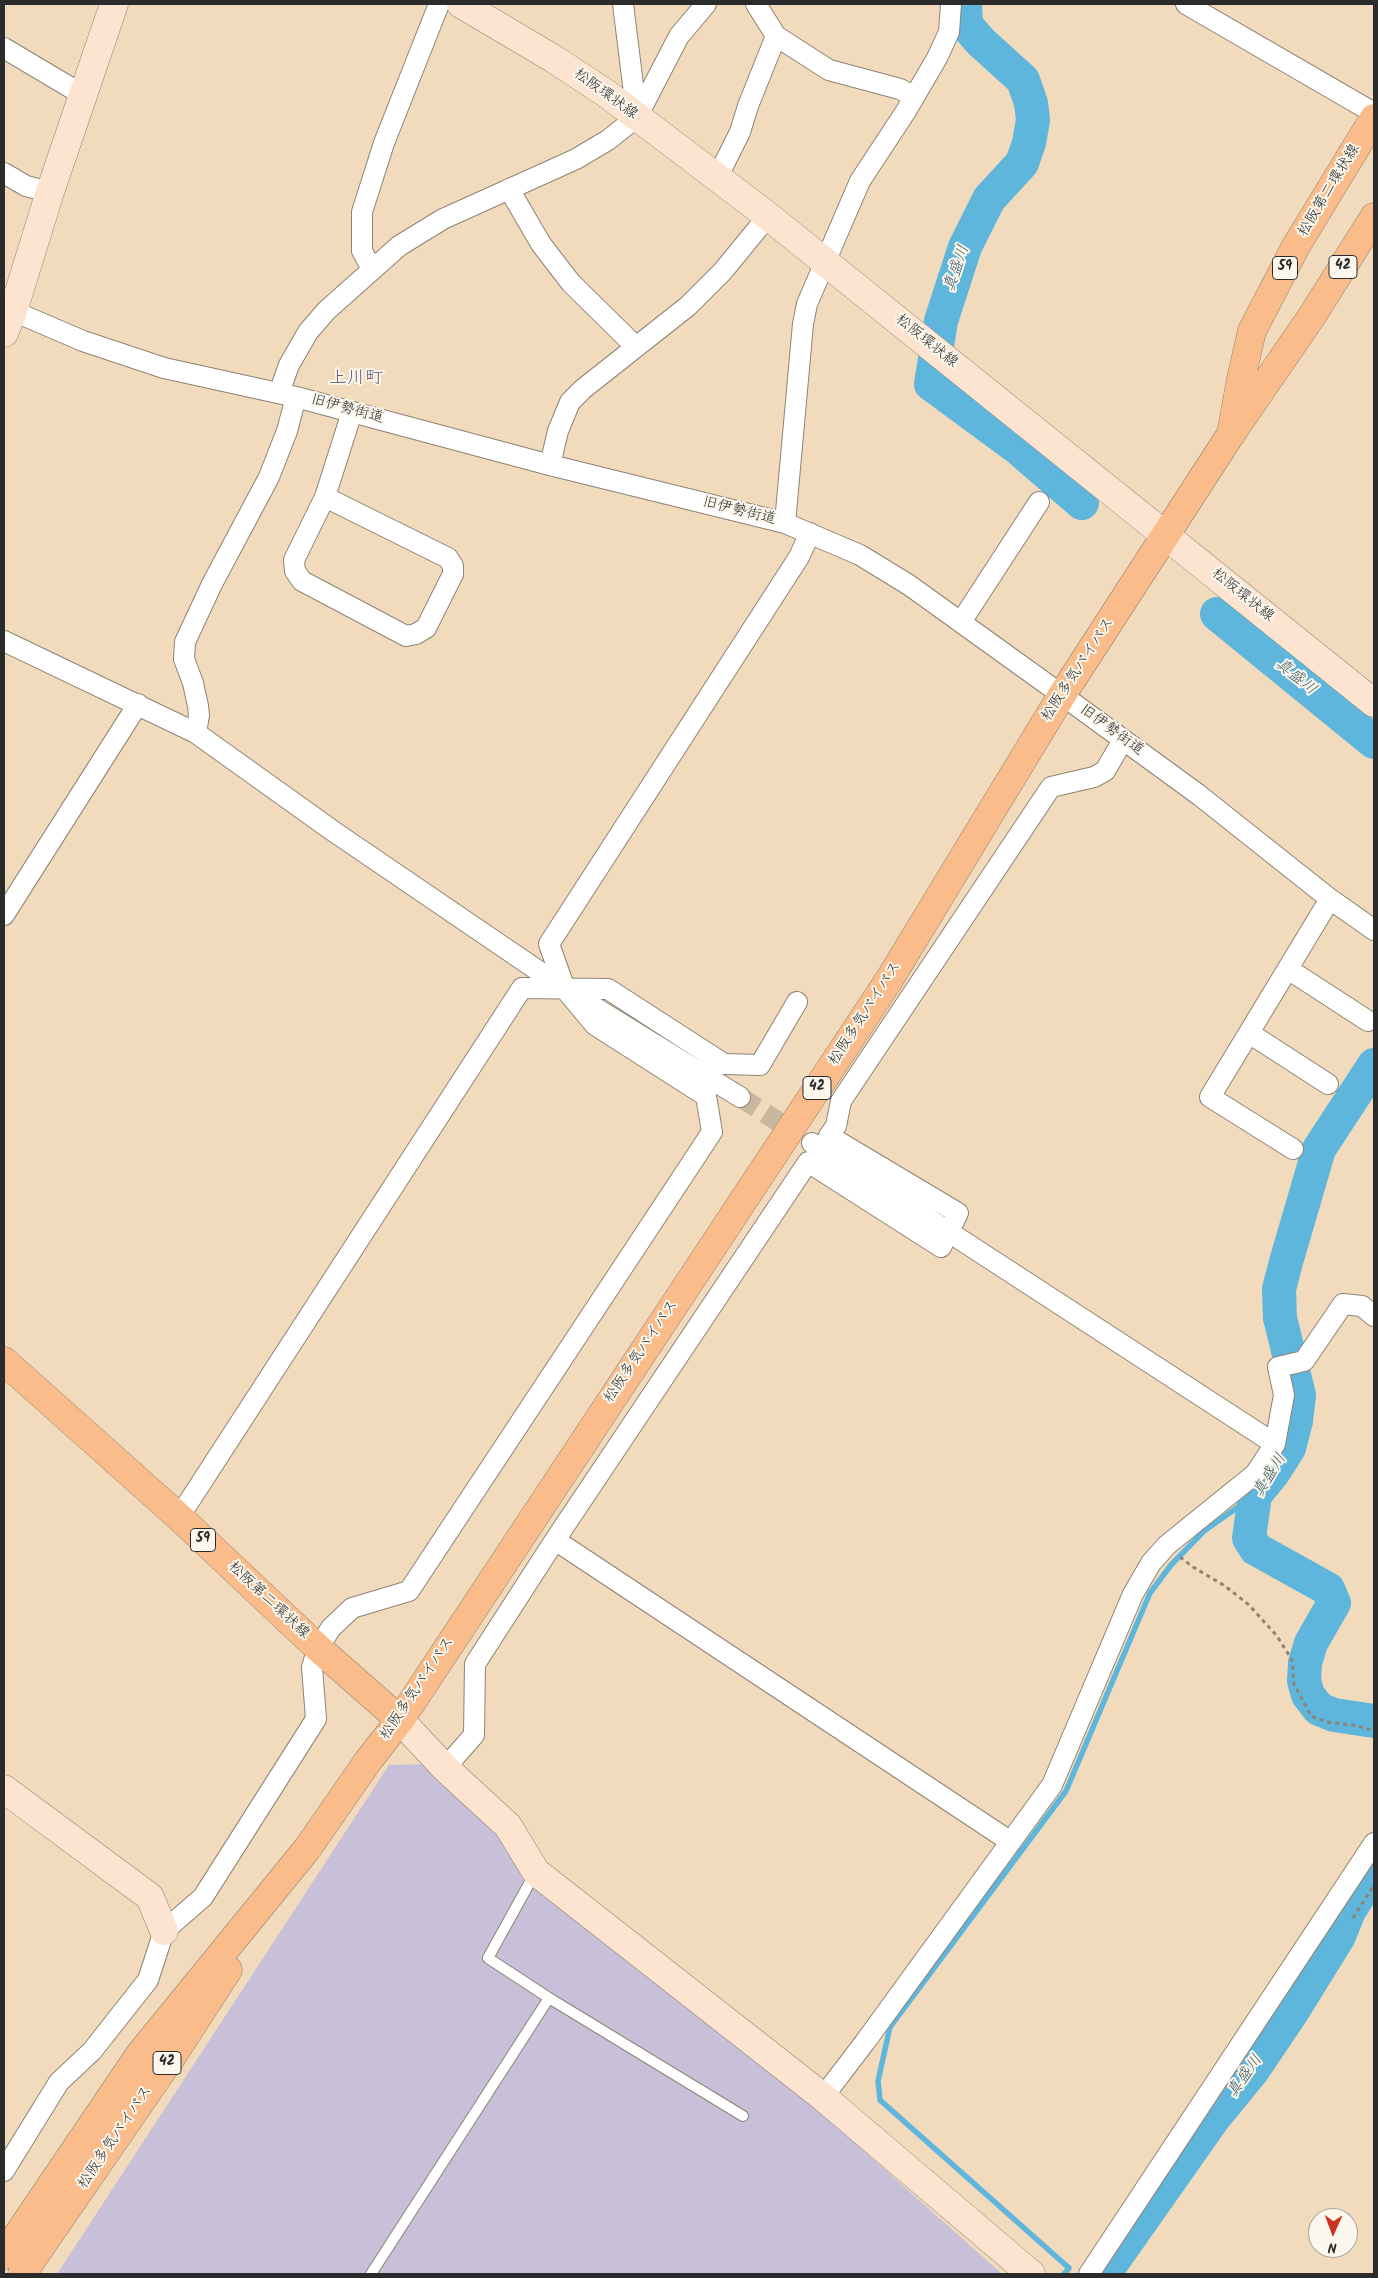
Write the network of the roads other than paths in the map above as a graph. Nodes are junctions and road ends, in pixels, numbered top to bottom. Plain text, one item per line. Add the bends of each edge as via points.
1 (114, 4) edge
2 (439, 4) edge
3 (461, 4) edge
4 (623, 4) edge
5 (706, 4) edge
6 (756, 4) edge
7 (951, 4) edge
8 (1186, 4) edge
9 (776, 36) junction
10 (4, 48) edge
11 (83, 95) junction
12 (914, 97) junction
13 (1374, 113) edge
14 (637, 117) junction
15 (1374, 118) edge
16 (4, 173) edge
17 (717, 178) junction
18 (509, 190) junction
19 (50, 192) junction
20 (768, 216) junction
21 (1374, 217) edge
22 (826, 262) junction
23 (372, 269) junction
24 (7, 317) edge
25 (635, 346) junction
26 (288, 395) junction
27 (352, 412) junction
28 (1231, 434) junction
29 (550, 464) junction
30 (325, 497) junction
31 (1040, 502) dead end
32 (785, 523) junction
33 (810, 533) junction
34 (1166, 535) junction
35 (961, 622) junction
36 (4, 641) edge
37 (1062, 695) junction
38 (1374, 703) edge
39 (138, 704) junction
40 (196, 733) junction
41 (1123, 740) junction
42 (1330, 899) junction
43 (4, 915) edge
44 (1374, 930) edge
45 (1288, 969) junction
46 (565, 989) junction
47 (797, 1002) dead end
48 (1368, 1021) dead end
49 (1249, 1033) junction
50 (1328, 1084) dead end
51 (740, 1096) tunnel mouth
52 (812, 1143) tunnel mouth
53 (1293, 1149) dead end
54 (950, 1232) junction
55 (1374, 1316) edge
56 (4, 1361) edge
57 (1274, 1444) junction
58 (178, 1517) junction
59 (555, 1540) junction
60 (318, 1648) junction
61 (400, 1720) junction
62 (445, 1768) junction
63 (4, 1789) edge
64 (1011, 1842) junction
65 (1374, 1843) edge
66 (306, 1850) junction
67 (536, 1872) junction
68 (164, 1930) junction
69 (548, 1998) junction
70 (823, 2098) junction
71 (743, 2116) dead end
72 (4, 2171) edge
73 (4, 2255) edge
74 (22, 2274) edge
75 (371, 2274) edge
76 (1031, 2274) edge
77 (1089, 2274) edge

1 - 11 street
2 - 23 street via 384,143 364,204 362,251
3 - 14 street, 松阪環状線 via 554,58
4 - 14 street
5 - 14 street via 679,36
6 - 9 street
7 - 12 street via 949,32
8 - 13 street
9 - 12 street via 829,70
9 - 17 street via 740,132
10 - 11 street
11 - 19 street
12 - 22 street via 860,181
14 - 17 street, 松阪環状線
14 - 18 street via 576,159
15 - 28 main road, 松阪第二環状線 / 59 via 1296,246 1252,332
16 - 19 street via 26,186
17 - 20 street, 松阪環状線
18 - 23 street via 443,219 399,246
18 - 25 street via 541,244 571,283
19 - 24 street
20 - 22 street, 松阪環状線
20 - 25 street via 723,271 688,306
21 - 28 main road, 松阪多気バイパス / 42 via 1312,316
22 - 32 street via 807,304 803,324
22 - 34 street, 松阪環状線
23 - 26 street via 308,332 289,365
24 - 26 street, 旧伊勢街道 via 123,356 205,378
25 - 29 street via 570,402 558,431
26 - 27 street, 旧伊勢街道
26 - 40 street via 287,431 269,477 185,642 184,660 198,706
27 - 29 street, 旧伊勢街道
27 - 30 street
28 - 34 main road, 松阪多気バイパス / 42
29 - 32 street, 旧伊勢街道
30 - 30 street via 294,560 295,571 302,581 406,636 426,628 453,574 448,558
31 - 35 street
32 - 33 street, 旧伊勢街道
33 - 35 street, 旧伊勢街道 via 860,555 909,584
33 - 46 street via 799,557 549,944
34 - 37 main road, 松阪多気バイパス / 42
34 - 38 street, 松阪環状線
35 - 37 street, 旧伊勢街道
36 - 39 street
37 - 41 street, 旧伊勢街道
37 - 61 main road, 松阪多気バイパス / 42 via 889,980
39 - 40 street
39 - 43 street
40 - 46 street
41 - 42 street, 旧伊勢街道 via 1199,795
41 - 54 street via 1105,771 1094,777 1051,787 841,1101 836,1126 829,1136 958,1213
42 - 44 street, 旧伊勢街道
42 - 45 street
45 - 48 street
45 - 49 street
46 - 47 street via 608,989 724,1064 760,1065
46 - 51 street
46 - 58 street via 522,988
46 - 60 street via 594,1025 706,1096 712,1132 409,1591 352,1608 331,1628
49 - 50 street
49 - 53 street via 1210,1096
52 - 54 street
54 - 57 street
54 - 59 street via 941,1247 808,1162
55 - 57 street via 1362,1306 1343,1304 1304,1361 1278,1367 1284,1395
56 - 58 main road, 松阪第二環状線 / 59
57 - 64 street via 1255,1474 1167,1545 1151,1563 1133,1594 1052,1785
58 - 60 main road, 松阪第二環状線 / 59
59 - 62 street via 475,1664 474,1735
59 - 64 street
60 - 61 main road, 松阪第二環状線 / 59
60 - 68 street via 312,1667 316,1720 203,1897
61 - 62 street
61 - 66 main road, 松阪多気バイパス / 42
62 - 67 street via 508,1826
63 - 68 street via 150,1897
64 - 70 street
65 - 77 street
66 - 73 main road, 松阪多気バイパス / 42 via 140,2054
66 - 74 main road, 松阪多気バイパス / 42 via 175,2052
67 - 69 lane via 488,1958
67 - 70 street
68 - 72 street via 148,1980 92,2051 60,2082
69 - 71 lane
69 - 75 lane
70 - 76 street

